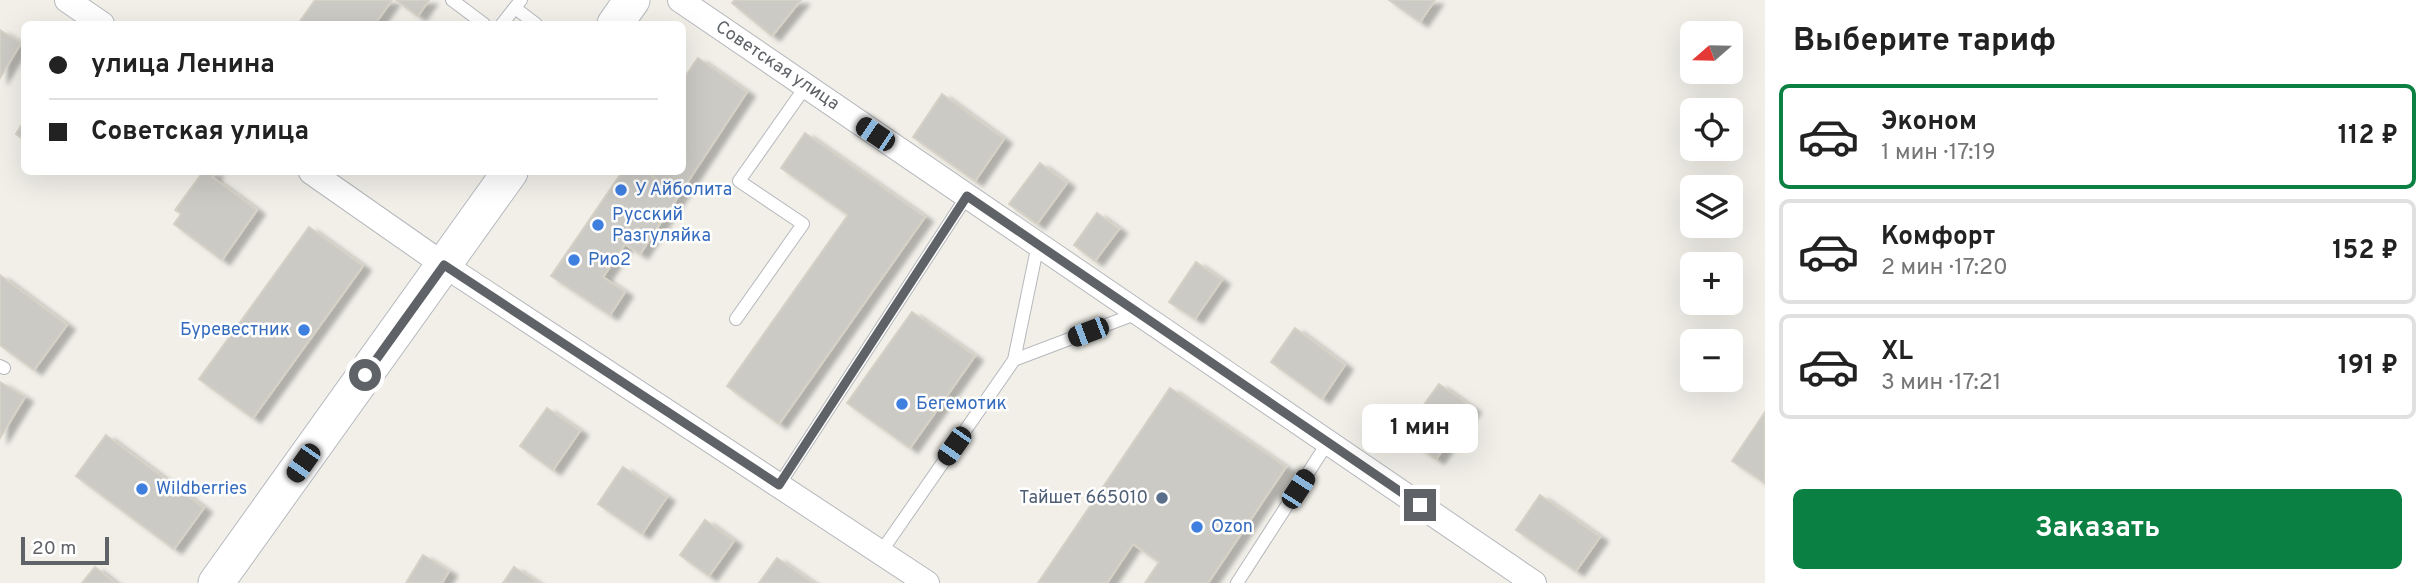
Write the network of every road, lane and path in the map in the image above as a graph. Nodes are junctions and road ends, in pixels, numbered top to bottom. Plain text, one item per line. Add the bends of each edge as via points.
1 (67, 0) edge
2 (452, 0) edge
3 (632, 0) edge
4 (680, 0) edge
5 (518, 4) edge
6 (98, 21) edge
7 (480, 21) edge
8 (504, 21) edge
9 (533, 21) edge
10 (617, 21) edge
11 (806, 86) junction
12 (315, 175) edge
13 (508, 175) edge
14 (967, 196) junction
15 (1038, 244) junction
16 (444, 265) junction
17 (1138, 313) junction
18 (736, 319) dead end
19 (1014, 360) junction
20 (1328, 442) junction
21 (779, 485) junction
22 (881, 552) junction
23 (216, 583) edge
24 (927, 583) edge
25 (1237, 583) edge
26 (1534, 583) edge

1 - 6 street
2 - 7 lane
3 - 10 main road
4 - 11 street, Советская улица
5 - 8 lane
5 - 9 lane
11 - 14 street, Советская улица
11 - 18 lane via 740,181 803,224
12 - 16 street
13 - 16 main road
14 - 15 street, Советская улица
14 - 21 lane
15 - 17 street, Советская улица
15 - 19 lane
16 - 21 street
16 - 23 main road
17 - 19 lane
17 - 20 street, Советская улица
19 - 22 lane
20 - 25 lane
20 - 26 street, Советская улица
21 - 22 street
22 - 24 street

